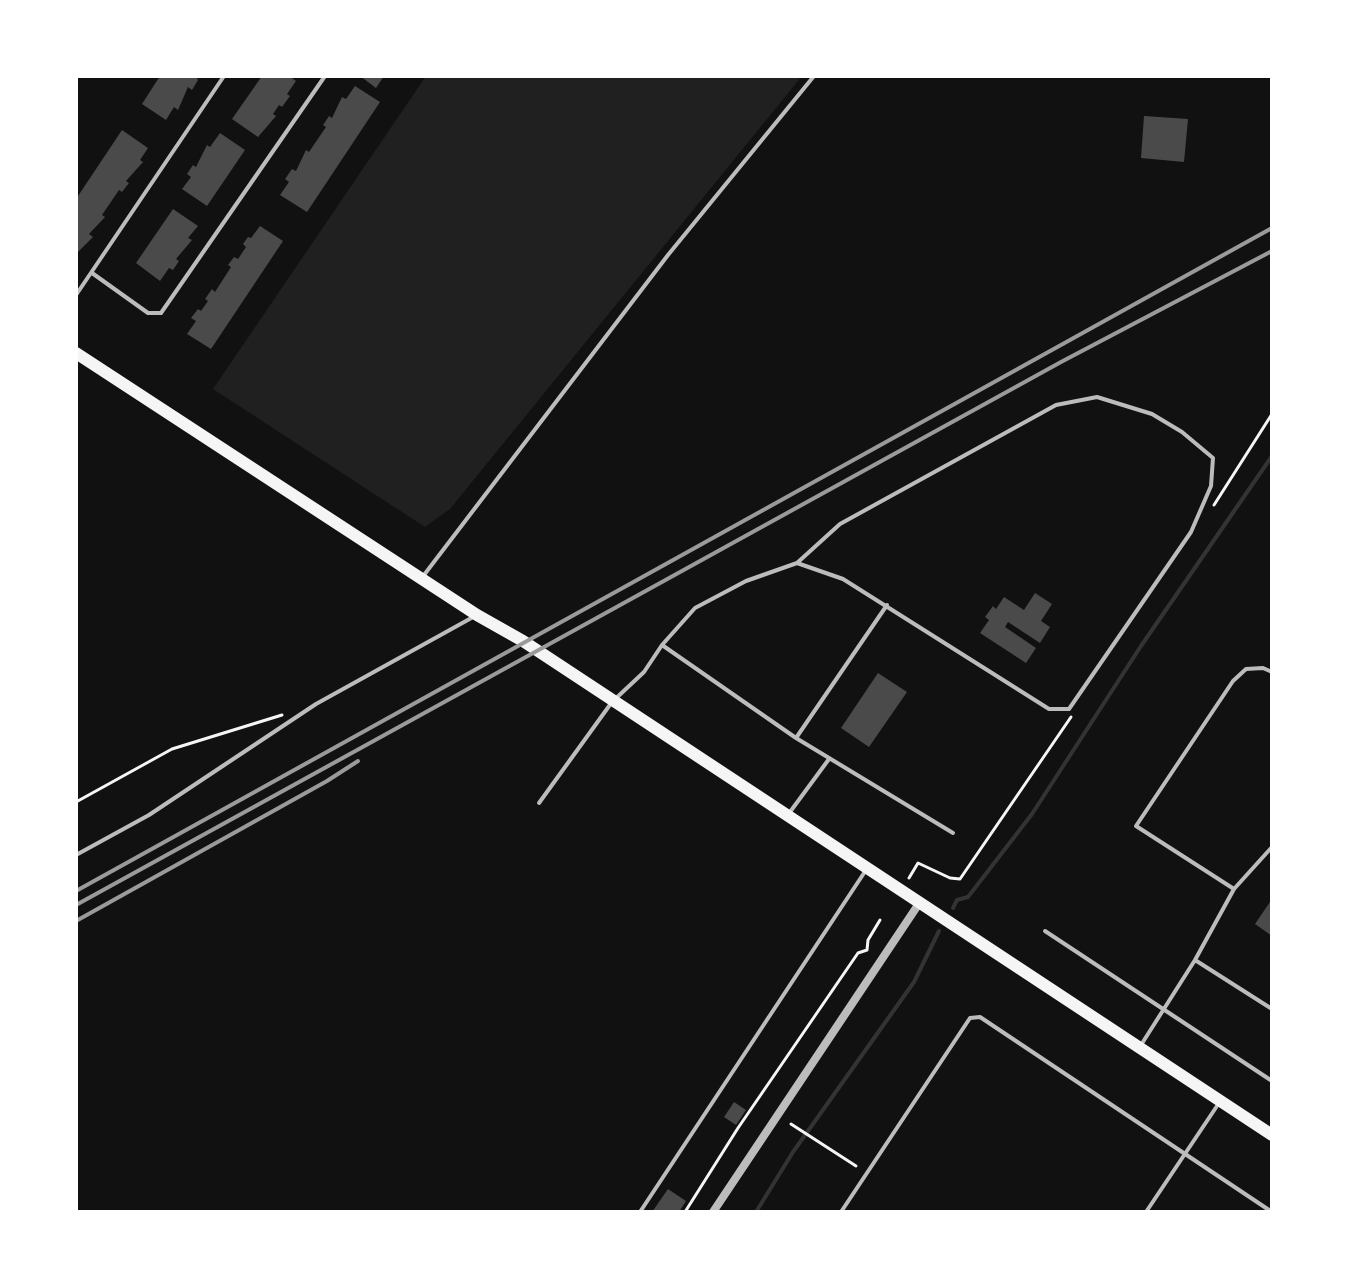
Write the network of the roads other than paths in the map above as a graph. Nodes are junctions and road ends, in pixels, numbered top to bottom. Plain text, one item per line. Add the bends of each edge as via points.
1 (224, 76) edge
2 (325, 76) edge
3 (814, 76) edge
4 (92, 273) junction
5 (76, 295) edge
6 (76, 353) edge
7 (797, 563) junction
8 (421, 579) junction
9 (887, 605) junction
10 (477, 615) junction
11 (662, 645) junction
12 (1272, 672) edge
13 (612, 702) junction
14 (796, 738) junction
15 (829, 759) junction
16 (539, 803) dead end
17 (788, 816) junction
18 (953, 833) dead end
19 (1272, 847) edge
20 (76, 855) edge
21 (867, 868) junction
22 (1234, 889) junction
23 (920, 902) junction
24 (1045, 931) dead end
25 (1195, 960) junction
26 (1163, 1008) junction
27 (1272, 1009) edge
28 (1140, 1048) junction
29 (1272, 1081) edge
30 (1221, 1101) junction
31 (1272, 1135) edge
32 (1184, 1155) junction
33 (640, 1212) edge
34 (713, 1212) edge
35 (841, 1212) edge
36 (1146, 1212) edge
37 (1272, 1212) edge

1 - 4 lane
2 - 4 lane via 161,313 148,313
3 - 8 lane via 668,255
4 - 5 lane
6 - 8 main road
7 - 9 lane via 843,579
7 - 9 lane via 840,524 1056,405 1097,397 1152,414 1213,458 1211,486 1191,532 1069,709 1049,709
7 - 11 lane via 746,581 695,608
8 - 10 main road
9 - 14 lane
10 - 13 main road
10 - 20 lane via 316,704 149,815
11 - 13 lane via 644,672
11 - 14 lane
12 - 22 lane via 1246,669 1233,681 1136,826
13 - 16 lane
13 - 17 main road
14 - 15 lane
15 - 17 lane
15 - 18 lane
17 - 21 main road
19 - 22 lane
21 - 23 main road
21 - 33 lane
22 - 25 lane
23 - 28 main road
23 - 34 street
24 - 26 lane
25 - 26 lane
25 - 27 lane
26 - 28 lane
26 - 29 lane
28 - 30 main road
30 - 31 main road
30 - 32 lane
32 - 35 lane via 980,1017 970,1018
32 - 36 lane
32 - 37 lane

